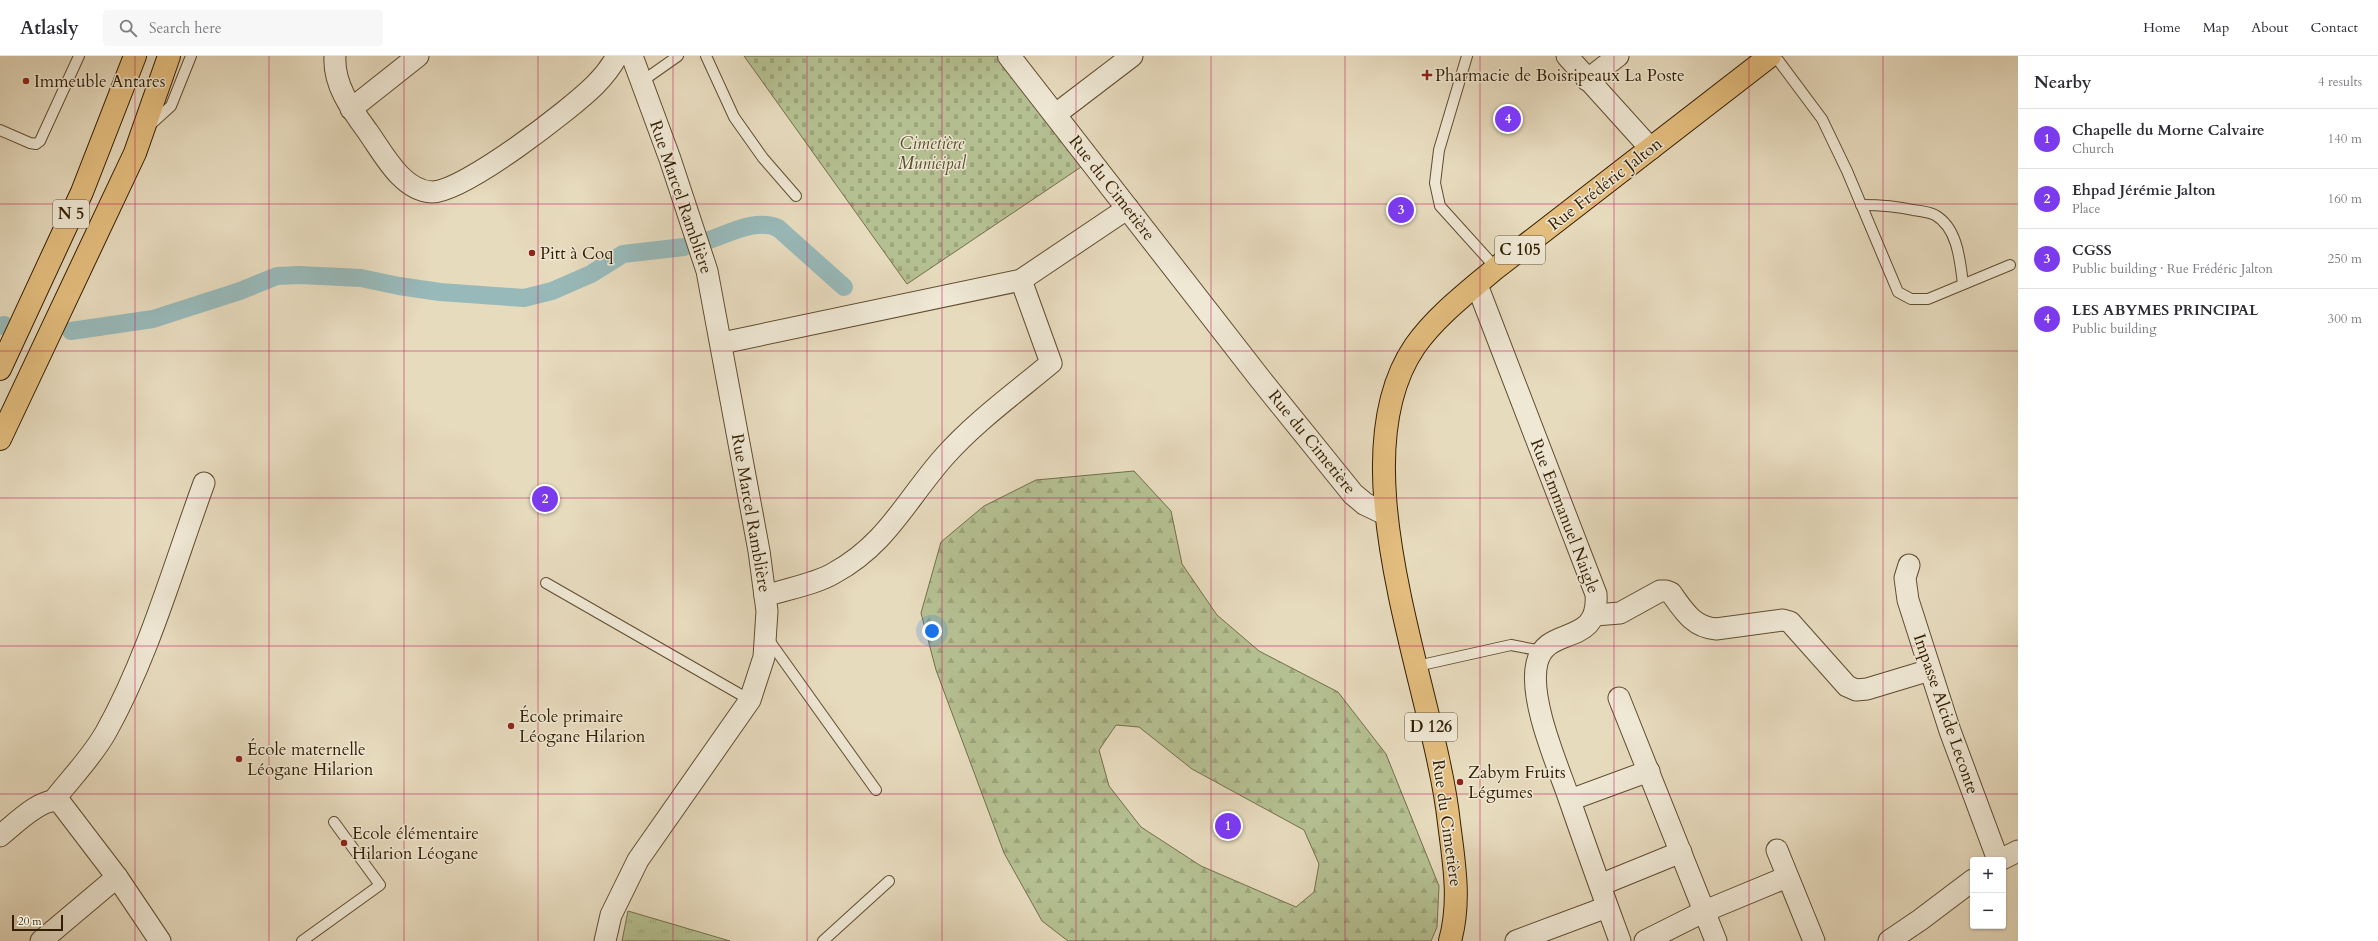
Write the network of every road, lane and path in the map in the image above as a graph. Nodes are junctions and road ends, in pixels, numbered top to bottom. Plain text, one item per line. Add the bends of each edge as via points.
1 (79, 56) edge
2 (135, 56) edge
3 (169, 56) edge
4 (191, 56) edge
5 (334, 56) edge
6 (418, 56) edge
7 (617, 56) edge
8 (632, 56) edge
9 (678, 56) edge
10 (706, 56) edge
11 (1009, 56) edge
12 (1132, 56) edge
13 (1467, 56) edge
14 (1567, 56) edge
15 (1618, 56) edge
16 (1770, 56) edge
17 (1775, 56) edge
18 (1587, 80) junction
19 (641, 82) junction
20 (351, 109) junction
21 (1056, 114) junction
22 (0, 130) edge
23 (142, 133) junction
24 (1651, 149) junction
25 (796, 196) dead end
26 (1861, 204) junction
27 (1128, 208) junction
28 (2010, 265) dead end
29 (1496, 268) junction
30 (1022, 280) junction
31 (1963, 284) junction
32 (1477, 285) junction
33 (722, 343) junction
34 (0, 369) edge
35 (0, 439) edge
36 (204, 484) dead end
37 (1386, 514) junction
38 (1909, 565) dead end
39 (546, 584) dead end
40 (765, 596) junction
41 (1595, 616) junction
42 (765, 636) junction
43 (1542, 651) junction
44 (1417, 666) junction
45 (1930, 670) junction
46 (1620, 698) dead end
47 (750, 700) junction
48 (1649, 771) junction
49 (876, 790) dead end
50 (54, 800) junction
51 (1570, 800) junction
52 (334, 822) dead end
53 (0, 836) edge
54 (1777, 850) dead end
55 (2018, 851) edge
56 (1681, 852) junction
57 (1998, 857) edge
58 (2005, 857) edge
59 (116, 877) junction
60 (1787, 877) junction
61 (889, 881) dead end
62 (1970, 882) edge
63 (1600, 885) junction
64 (1607, 907) junction
65 (1705, 911) junction
66 (41, 941) edge
67 (160, 941) edge
68 (302, 941) edge
69 (605, 941) edge
70 (823, 941) edge
71 (1450, 941) edge
72 (1516, 941) edge
73 (1620, 941) edge
74 (1645, 941) edge
75 (1716, 941) edge
76 (1814, 941) edge
77 (1888, 941) edge

1 - 22 lane via 36,144
2 - 34 main road, N 5 via 82,192
3 - 23 main road, N 5
4 - 23 lane via 171,106
5 - 20 street via 340,86
6 - 20 street
7 - 20 street via 612,66 594,85 531,136 469,178 451,188 433,192 421,190 395,170
8 - 19 street, Rue Marcel Ramblière
9 - 19 lane
10 - 25 lane via 734,117 763,158
11 - 21 street, Rue du Cimetière
12 - 21 street
13 - 29 lane via 1440,150 1435,183 1440,206
14 - 18 street
15 - 18 street
16 - 24 main road, Rue Frédéric Jalton / C 105
17 - 26 lane via 1822,119
18 - 24 street
19 - 33 street, Rue Marcel Ramblière via 707,271
21 - 27 street, Rue du Cimetière
23 - 35 main road, N 5 via 135,153
24 - 29 main road, Rue Frédéric Jalton / C 105
26 - 31 lane via 1890,205 1934,214 1945,223 1953,236
26 - 31 lane via 1898,292 1911,299 1928,299
27 - 30 street
27 - 37 street, Rue du Cimetière via 1353,494 1365,504
28 - 31 lane
29 - 32 main road, Rue Frédéric Jalton / C 105
30 - 33 street
30 - 40 street via 1051,363 983,420 944,457 901,515 865,554 833,574
32 - 37 main road, Rue Frédéric Jalton / C 105 via 1437,321 1416,346 1402,369 1391,397 1384,438
32 - 41 street, Rue Emmanuel Naigle via 1596,594
33 - 40 street, Rue Marcel Ramblière
36 - 50 street via 140,658 109,726 98,745
37 - 44 main road, Rue du Cimetière / D 126 via 1395,571
38 - 45 street, Impasse Alcide Leconte via 1905,578 1908,600
39 - 47 lane
40 - 42 street, Rue Marcel Ramblière
41 - 43 street, Rue Emmanuel Naigle via 1588,626 1553,642
41 - 45 street via 1620,613 1666,590 1693,622 1705,628 1716,629 1782,620 1795,625 1809,645 1847,686 1856,690
42 - 47 street, Rue Marcel Ramblière via 764,656
42 - 49 lane
43 - 44 lane via 1511,645
43 - 51 street via 1537,663 1536,683 1543,722
44 - 71 main road, Rue du Cimetière / D 126 via 1447,797 1457,892
45 - 57 street, Impasse Alcide Leconte via 1950,731
46 - 48 street
47 - 69 street, Rue Marcel Ramblière via 638,860 611,915
48 - 51 street
48 - 56 street
50 - 53 street via 37,807
50 - 59 street via 64,804
51 - 63 street
52 - 68 lane via 380,885
54 - 60 street
55 - 58 street
56 - 63 street
56 - 65 street
59 - 66 street
59 - 67 street
60 - 65 street
60 - 76 street
61 - 70 lane
62 - 77 street
63 - 64 street
64 - 72 street
64 - 73 street
65 - 74 street
65 - 75 street

